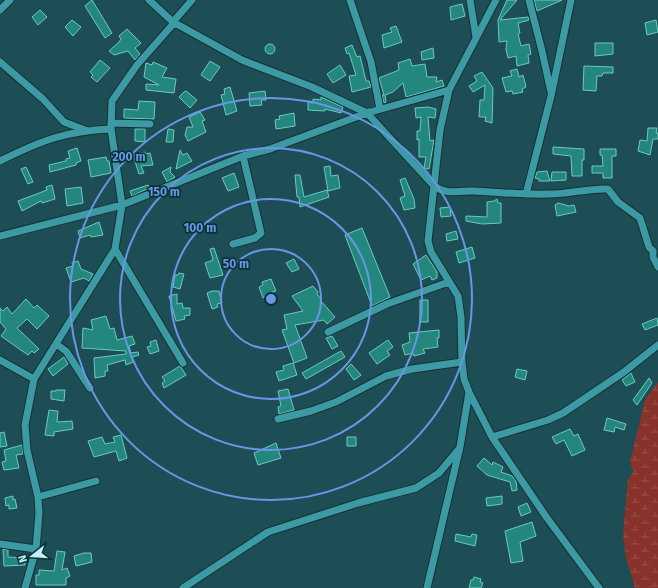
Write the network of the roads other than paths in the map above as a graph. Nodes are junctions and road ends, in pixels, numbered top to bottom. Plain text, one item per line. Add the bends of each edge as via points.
1 (10, 0) edge
2 (149, 0) edge
3 (192, 0) edge
4 (350, 0) edge
5 (470, 0) edge
6 (496, 0) edge
7 (529, 0) edge
8 (571, 0) edge
9 (0, 10) edge
10 (173, 23) junction
11 (476, 37) junction
12 (0, 62) edge
13 (450, 89) junction
14 (552, 96) junction
15 (380, 109) junction
16 (367, 113) junction
17 (150, 124) dead end
18 (111, 126) junction
19 (85, 130) junction
20 (243, 156) junction
21 (0, 161) edge
22 (434, 186) junction
23 (526, 194) junction
24 (122, 205) junction
25 (0, 236) edge
26 (233, 244) dead end
27 (115, 249) junction
28 (656, 250) edge
29 (658, 267) edge
30 (449, 282) junction
31 (328, 332) dead end
32 (56, 344) junction
33 (658, 345) edge
34 (0, 360) edge
35 (462, 362) junction
36 (183, 363) dead end
37 (34, 379) junction
38 (90, 388) dead end
39 (469, 392) junction
40 (278, 418) dead end
41 (492, 438) junction
42 (460, 447) junction
43 (96, 481) dead end
44 (38, 496) junction
45 (0, 544) edge
46 (36, 549) junction
47 (25, 588) edge
48 (183, 588) edge
49 (427, 588) edge
50 (599, 588) edge

1 - 9 street
2 - 10 street
3 - 10 street
4 - 15 street via 371,62
5 - 11 street
6 - 11 street
7 - 14 street
8 - 14 street
10 - 16 street via 242,60 312,87
10 - 18 street via 136,65 115,95 111,108
11 - 13 street
12 - 19 street via 43,99 64,122
13 - 15 street
13 - 16 street
13 - 22 street via 440,130
14 - 23 street
15 - 16 street
16 - 20 street
16 - 22 street
17 - 18 street
18 - 19 street
18 - 24 street
19 - 21 street via 57,136
20 - 24 street
20 - 26 street via 261,233 255,238
22 - 23 street via 451,193 471,191
22 - 30 street via 429,247
23 - 28 street via 608,189 618,202 640,218 649,247
24 - 25 street
24 - 27 street
27 - 32 street
27 - 36 street
28 - 29 street via 653,258
30 - 31 street via 387,304
30 - 35 street via 460,304
32 - 37 street
32 - 38 street via 66,350
33 - 41 street via 624,372 563,412 548,420
34 - 37 street
35 - 39 street
35 - 40 street via 412,369 386,376 336,402 311,411
37 - 44 street via 25,424 27,450
39 - 41 street
39 - 42 street
41 - 50 street
42 - 48 street via 439,473 416,488 358,503 268,532
42 - 49 street
43 - 44 street
44 - 46 street
45 - 46 street
46 - 47 street

